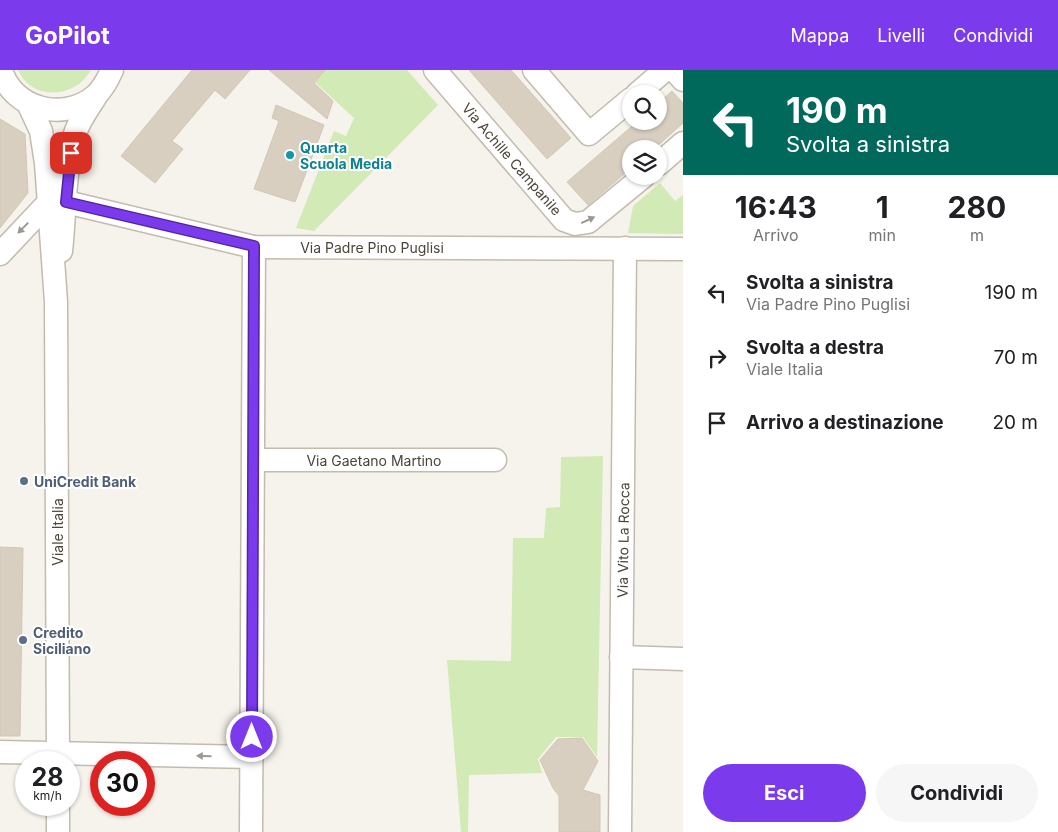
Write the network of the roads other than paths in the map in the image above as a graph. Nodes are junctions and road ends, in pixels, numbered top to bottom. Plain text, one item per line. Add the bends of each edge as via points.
1 (121, 70) edge
2 (435, 70) edge
3 (534, 70) edge
4 (665, 70) edge
5 (674, 70) edge
6 (1, 71) edge
7 (683, 80) edge
8 (104, 84) edge
9 (648, 85) edge
10 (28, 104) junction
11 (622, 106) edge
12 (683, 143) edge
13 (667, 157) edge
14 (633, 185) edge
15 (57, 202) junction
16 (254, 246) junction
17 (625, 248) junction
18 (1, 250) edge
19 (683, 250) edge
20 (254, 460) junction
21 (495, 460) dead end
22 (621, 657) junction
23 (683, 658) edge
24 (58, 751) edge
25 (0, 752) edge
26 (15, 754) edge
27 (252, 756) junction
28 (80, 758) edge
29 (58, 816) edge
30 (58, 832) edge
31 (251, 832) edge
32 (620, 832) edge

1 - 8 street
2 -> 14 street, Via Achille Campanile via 564,220 575,224 588,222
3 - 11 street via 589,134
4 - 9 street
5 - 7 street
6 - 10 street via 12,90
8 - 10 street via 80,105 63,110 45,110
8 - 15 street, Viale Italia via 80,121
10 - 15 street, Viale Italia via 41,131
12 - 13 street
15 - 16 street, Via Padre Pino Puglisi
15 -> 18 street
15 - 24 street, Viale Italia
16 - 17 street, Via Padre Pino Puglisi
16 - 20 street
17 - 19 street, Via Padre Pino Puglisi
17 - 22 street, Via Vito La Rocca
20 - 21 street, Via Gaetano Martino
20 - 27 street
22 - 23 street
22 - 32 street, Via Vito La Rocca
25 - 26 street
27 -> 28 street
27 - 31 street
29 - 30 street

